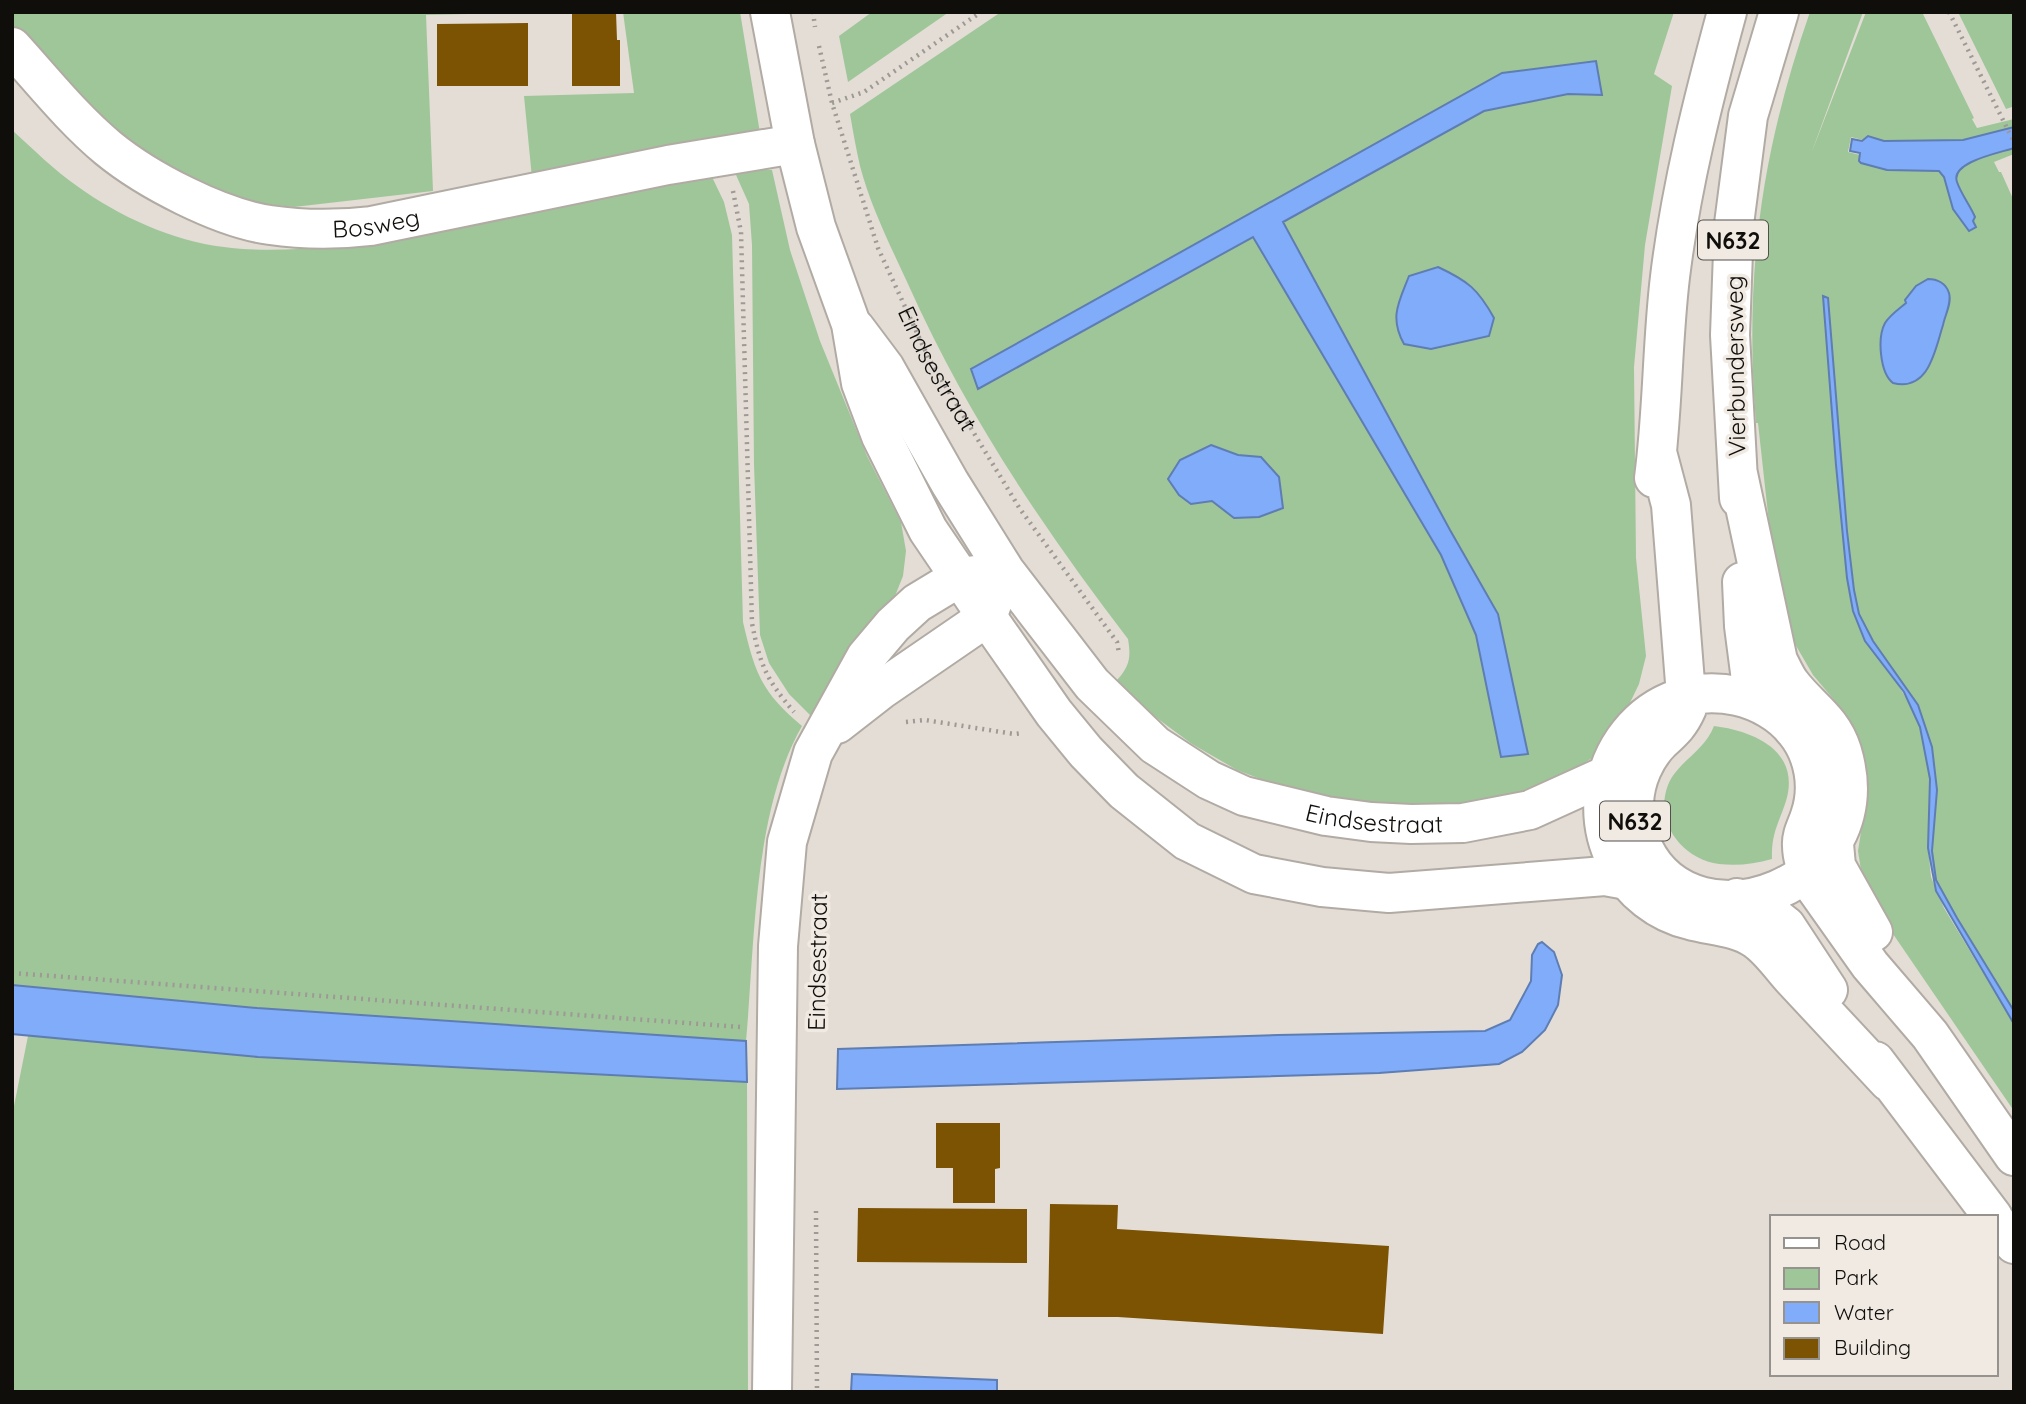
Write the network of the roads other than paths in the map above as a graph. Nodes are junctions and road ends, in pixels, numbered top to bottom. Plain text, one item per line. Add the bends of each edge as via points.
1 (770, 12) edge
2 (1727, 12) edge
3 (1779, 12) edge
4 (12, 47) edge
5 (795, 145) junction
6 (851, 324) junction
7 (1657, 452) junction
8 (1005, 571) junction
9 (960, 577) junction
10 (986, 617) junction
11 (1779, 696) junction
12 (1685, 697) junction
13 (1651, 712) junction
14 (822, 737) junction
15 (1607, 775) junction
16 (1834, 844) junction
17 (1609, 845) junction
18 (1637, 867) junction
19 (1808, 873) junction
20 (1423, 891) junction
21 (1736, 914) junction
22 (1930, 1035) junction
23 (2014, 1156) edge
24 (1991, 1215) edge
25 (1998, 1224) edge
26 (2014, 1244) edge
27 (772, 1392) edge

1 - 5 street, Eindsestraat
2 - 7 street, N632 via 1678,216
3 - 11 street, Vierbundersweg / N632 via 1748,116 1734,224 1730,335 1744,626 1751,680
4 - 5 street, Bosweg via 108,149 157,182 268,225 331,230 371,226 668,165
5 - 6 street, Eindsestraat via 816,227
6 - 8 street, Eindsestraat via 885,368
6 - 9 street, Eindsestraat via 861,383 881,436 928,530
7 - 12 street, N632 via 1671,505
7 - 13 street, N632 via 1649,512 1660,636 1658,694
8 - 9 street, Eindsestraat
8 - 10 street
8 - 15 street, Eindsestraat via 1092,684 1155,744 1209,780 1244,796 1371,822 1463,822 1530,810
9 - 10 street, Eindsestraat
9 - 14 street, Eindsestraat via 917,603 884,636 866,657
10 - 14 street, Eindsestraat via 881,689
10 - 20 street, Eindsestraat via 1086,751 1124,791 1187,841 1254,874 1322,887
11 - 12 street, N632
11 - 16 street, N632 via 1820,712 1841,747 1847,806
11 - 19 street, N632 via 1782,717 1805,745 1815,780 1815,798 1803,832
12 - 13 street, N632
12 - 18 street, N632 via 1687,708 1681,722 1649,755 1636,788
13 - 15 street, N632 via 1623,742
14 - 27 street, Eindsestraat via 787,842 778,946
15 - 17 street, N632 via 1603,818
16 - 19 street, N632
16 - 22 street, N632 via 1836,866
17 - 18 street, N632
17 - 20 street, Eindsestraat
18 - 20 street, Eindsestraat via 1605,876
18 - 21 street, N632 via 1640,894 1671,914
19 - 21 street, N632
19 - 22 street, N632 via 1870,965
21 - 24 street, N632 via 1889,1082
22 - 23 street, N632
25 - 26 street

